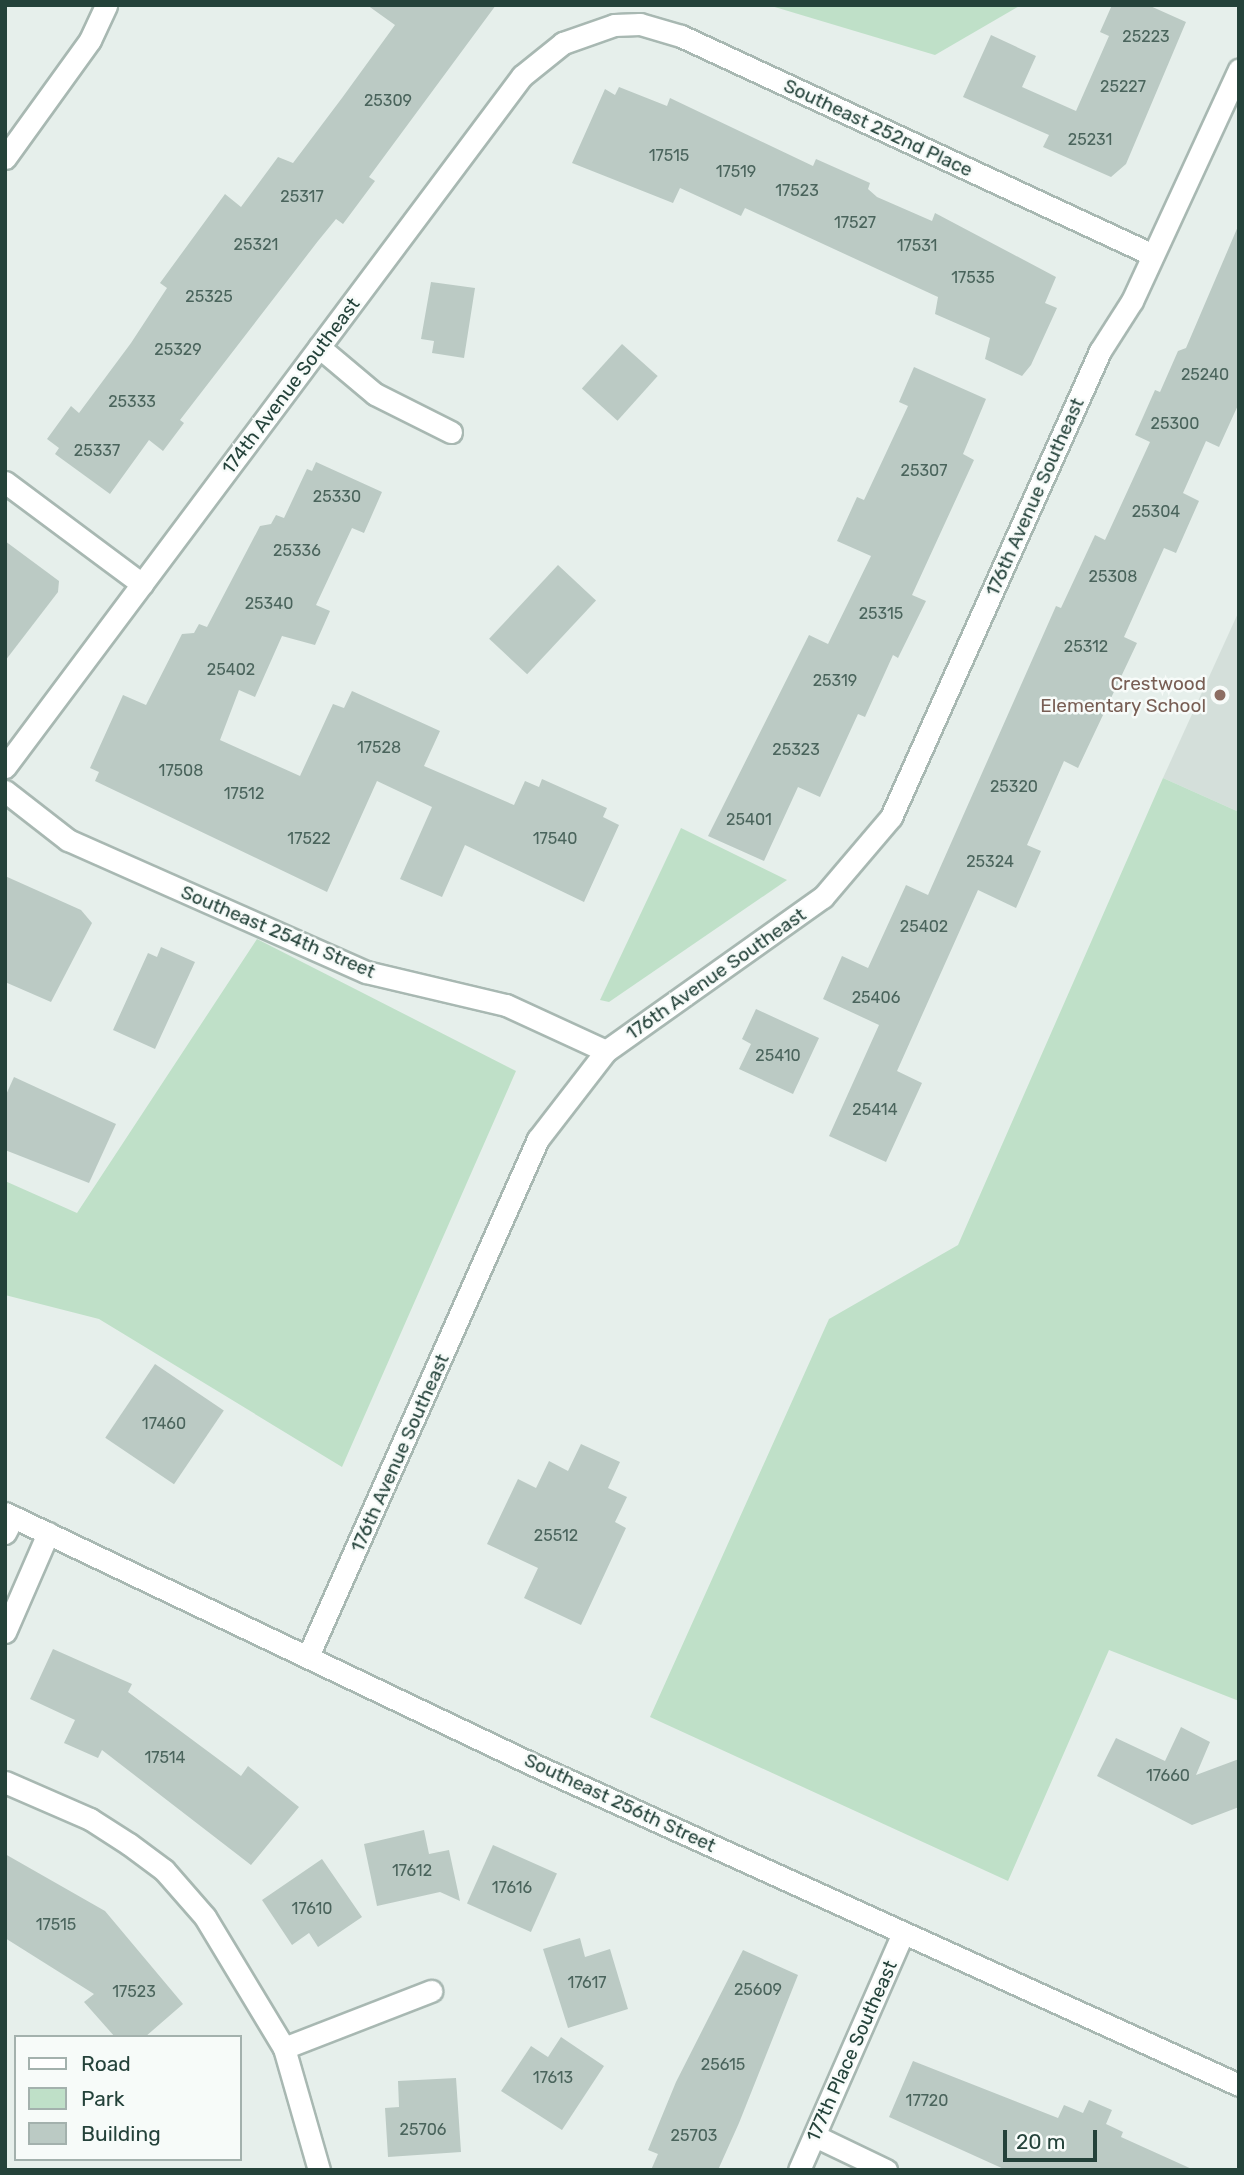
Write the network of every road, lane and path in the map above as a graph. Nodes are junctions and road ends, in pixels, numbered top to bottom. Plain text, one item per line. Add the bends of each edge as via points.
1 (106, 5) edge
2 (598, 30) joint
3 (1239, 69) edge
4 (5, 158) edge
5 (1153, 256) junction
6 (319, 347) junction
7 (451, 432) dead end
8 (5, 482) edge
9 (142, 584) junction
10 (5, 767) edge
11 (5, 791) edge
12 (606, 1051) junction
13 (8, 1521) edge
14 (48, 1533) junction
15 (5, 1632) edge
16 (308, 1656) junction
17 (5, 1782) edge
18 (903, 1933) junction
19 (430, 1990) dead end
20 (284, 2048) junction
21 (1239, 2085) edge
22 (815, 2136) junction
23 (319, 2170) edge
24 (799, 2170) edge
25 (887, 2170) edge

1 - 4 street via 90,40
2 - 5 street, Southeast 252nd Place via 640,24 681,36
2 - 6 street, 174th Avenue Southeast via 563,43 522,76
3 - 5 street, 176th Avenue Southeast
5 - 12 street, 176th Avenue Southeast via 1100,351 891,817 823,897
6 - 7 street via 374,394
6 - 9 street, 174th Avenue Southeast
8 - 9 street
9 - 10 street, 174th Avenue Southeast
11 - 12 street, Southeast 254th Street via 68,840 340,961 506,1006
12 - 16 street, 176th Avenue Southeast via 538,1139
13 - 14 street, Southeast 256th Street
14 - 15 street
14 - 16 street, Southeast 256th Street
16 - 18 street, Southeast 256th Street
17 - 20 street via 90,1819 164,1870 205,1917
18 - 21 street, Southeast 256th Street
18 - 22 street, 177th Place Southeast
19 - 20 street
20 - 23 street
22 - 24 street, 177th Place Southeast
22 - 25 street

